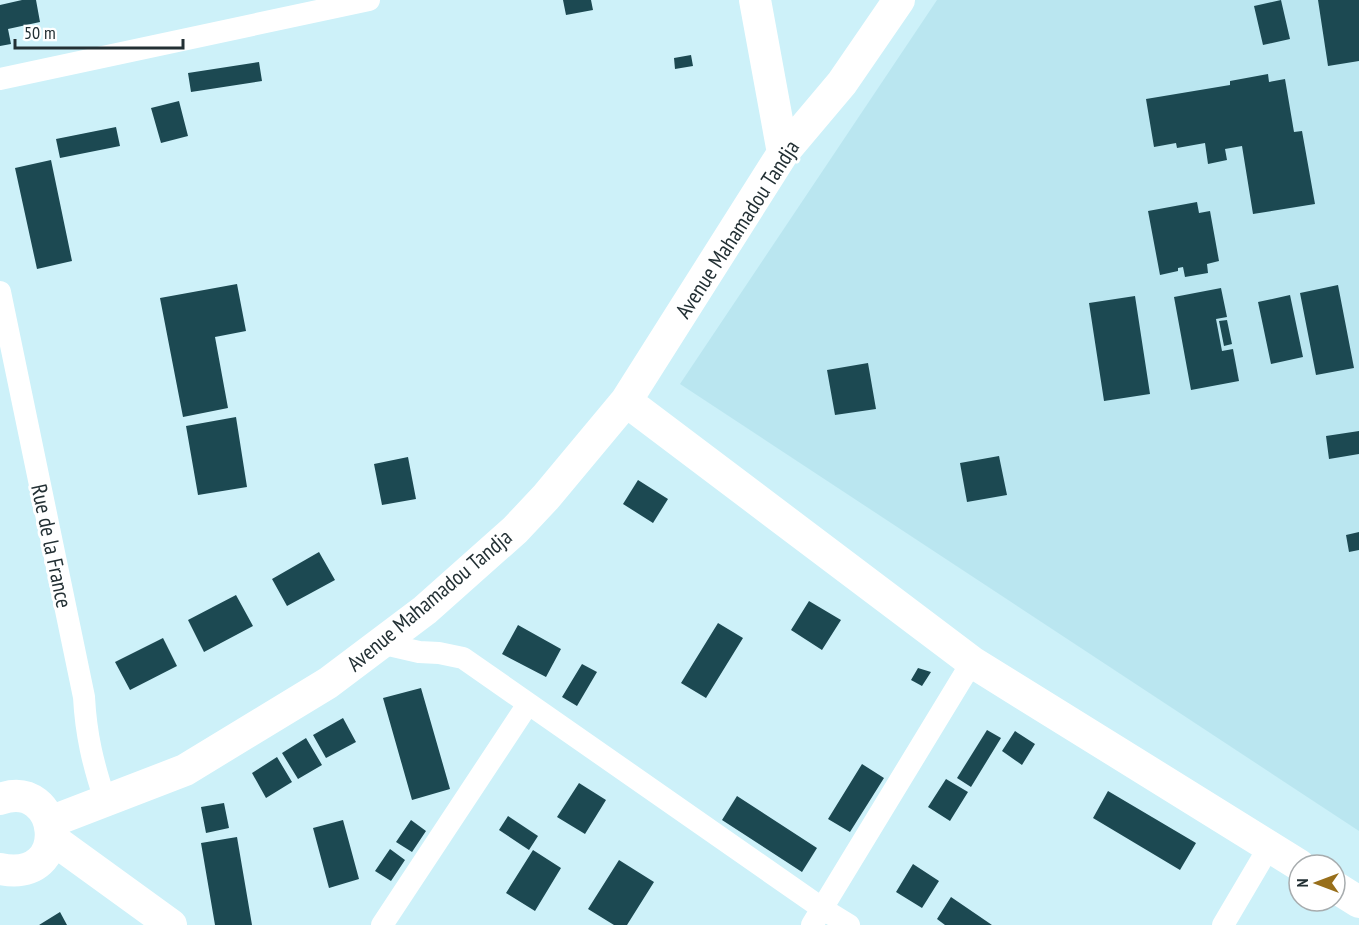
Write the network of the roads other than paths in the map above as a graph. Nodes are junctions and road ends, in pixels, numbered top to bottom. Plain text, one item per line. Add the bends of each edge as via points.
1 (369, 0) edge
2 (755, 0) edge
3 (899, 0) edge
4 (0, 79) edge
5 (783, 153) junction
6 (0, 292) edge
7 (6, 349) edge
8 (626, 401) junction
9 (380, 643) junction
10 (972, 662) junction
11 (528, 704) junction
12 (0, 799) edge
13 (105, 800) junction
14 (51, 830) junction
15 (1269, 847) junction
16 (1287, 858) edge
17 (0, 869) edge
18 (817, 917) edge
19 (171, 925) edge
20 (382, 925) edge
21 (849, 925) edge
22 (1223, 925) edge

1 - 4 street
2 - 5 main road
3 - 5 main road, Avenue Mahamadou Tandja via 842,83
5 - 8 main road, Avenue Mahamadou Tandja
6 - 7 street, Rue de la France
7 - 13 street, Rue de la France via 84,697 92,758
8 - 9 main road, Avenue Mahamadou Tandja via 515,530 425,610
8 - 10 main road
9 - 11 street via 463,658
9 - 13 main road, Avenue Mahamadou Tandja via 328,683 185,770
10 - 15 main road
10 - 18 street
11 - 18 street
11 - 20 street
12 - 14 main road via 14,796 36,803 45,812
13 - 14 main road, Avenue Mahamadou Tandja
14 - 17 main road via 48,851 39,862 27,869
14 - 19 main road
15 - 16 main road
15 - 22 street
18 - 21 street

